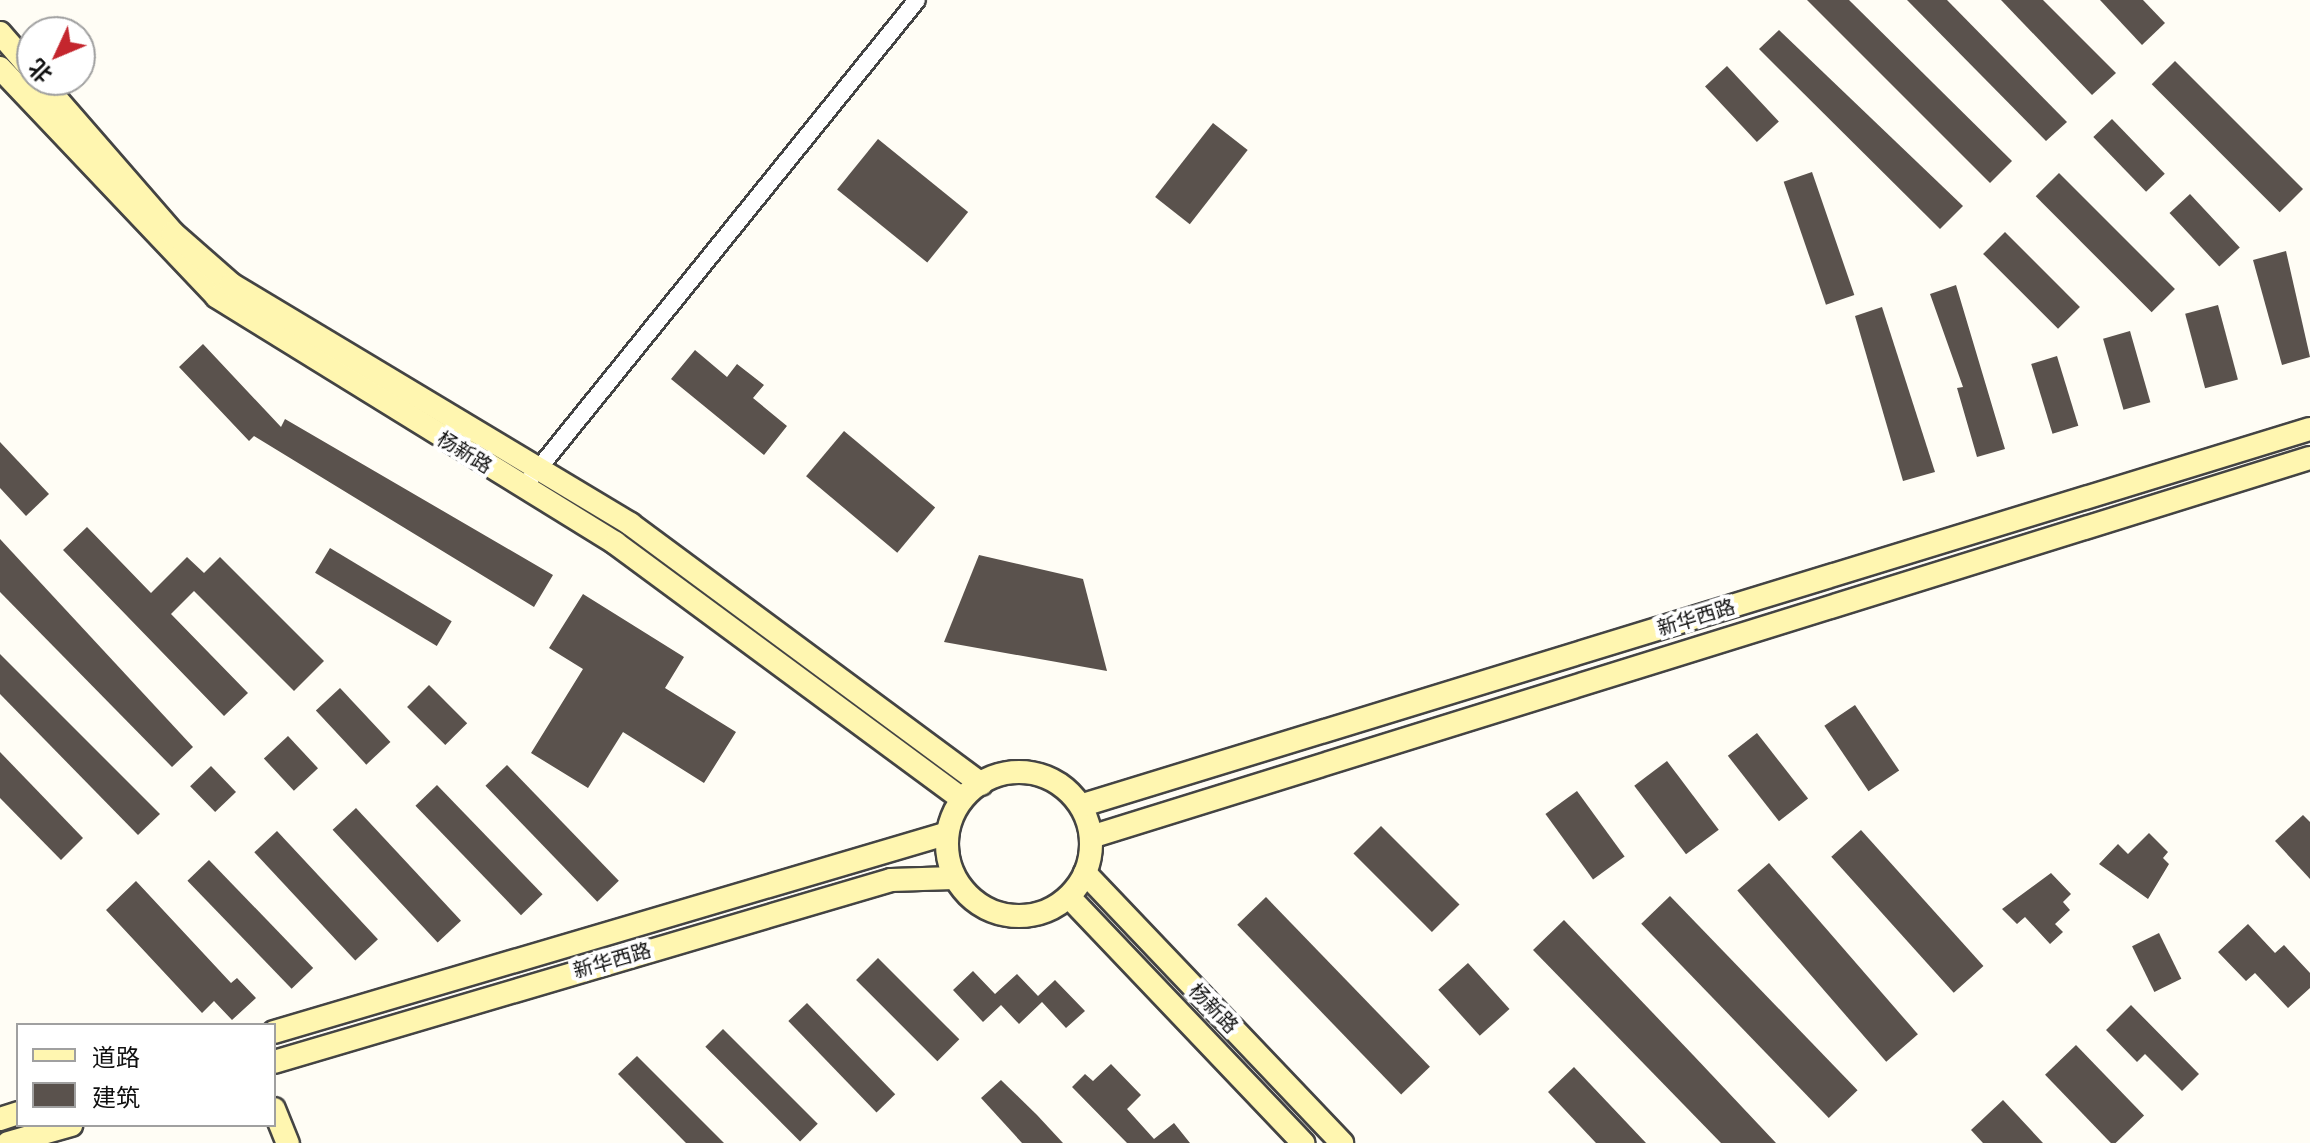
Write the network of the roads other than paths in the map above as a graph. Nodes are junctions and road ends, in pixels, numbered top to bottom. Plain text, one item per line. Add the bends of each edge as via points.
1 (917, 0) edge
2 (0, 33) edge
3 (16, 52) edge
4 (0, 68) edge
5 (54, 96) edge
6 (2310, 429) edge
7 (2310, 458) edge
8 (537, 466) junction
9 (525, 490) junction
10 (981, 784) junction
11 (962, 799) junction
12 (1083, 805) junction
13 (945, 834) junction
14 (1094, 836) junction
15 (1085, 873) junction
16 (954, 878) junction
17 (1069, 897) junction
18 (276, 1031) edge
19 (276, 1061) edge
20 (276, 1114) edge
21 (64, 1127) edge
22 (8, 1143) edge
23 (288, 1143) edge
24 (1303, 1143) edge
25 (1342, 1143) edge

1 - 8 street
2 - 3 main road
4 - 9 main road, 杨新路 via 217,297
5 - 8 main road, 杨新路 via 173,233 231,284
6 - 12 main road, 新华西路
7 - 14 main road, 新华西路
8 - 9 street
8 - 10 main road, 杨新路 via 630,524
9 - 11 main road, 杨新路 via 615,543
10 - 11 main road
10 - 12 main road via 1012,773 1046,777
11 - 13 main road
12 - 14 main road
13 - 16 main road
13 - 18 main road, 新华西路
14 - 15 main road
15 - 17 main road
15 - 25 main road, 杨新路
16 - 17 main road via 964,895 1021,915 1049,913
16 - 19 main road, 新华西路 via 891,880
17 - 24 main road, 杨新路
20 - 23 main road
21 - 22 main road

